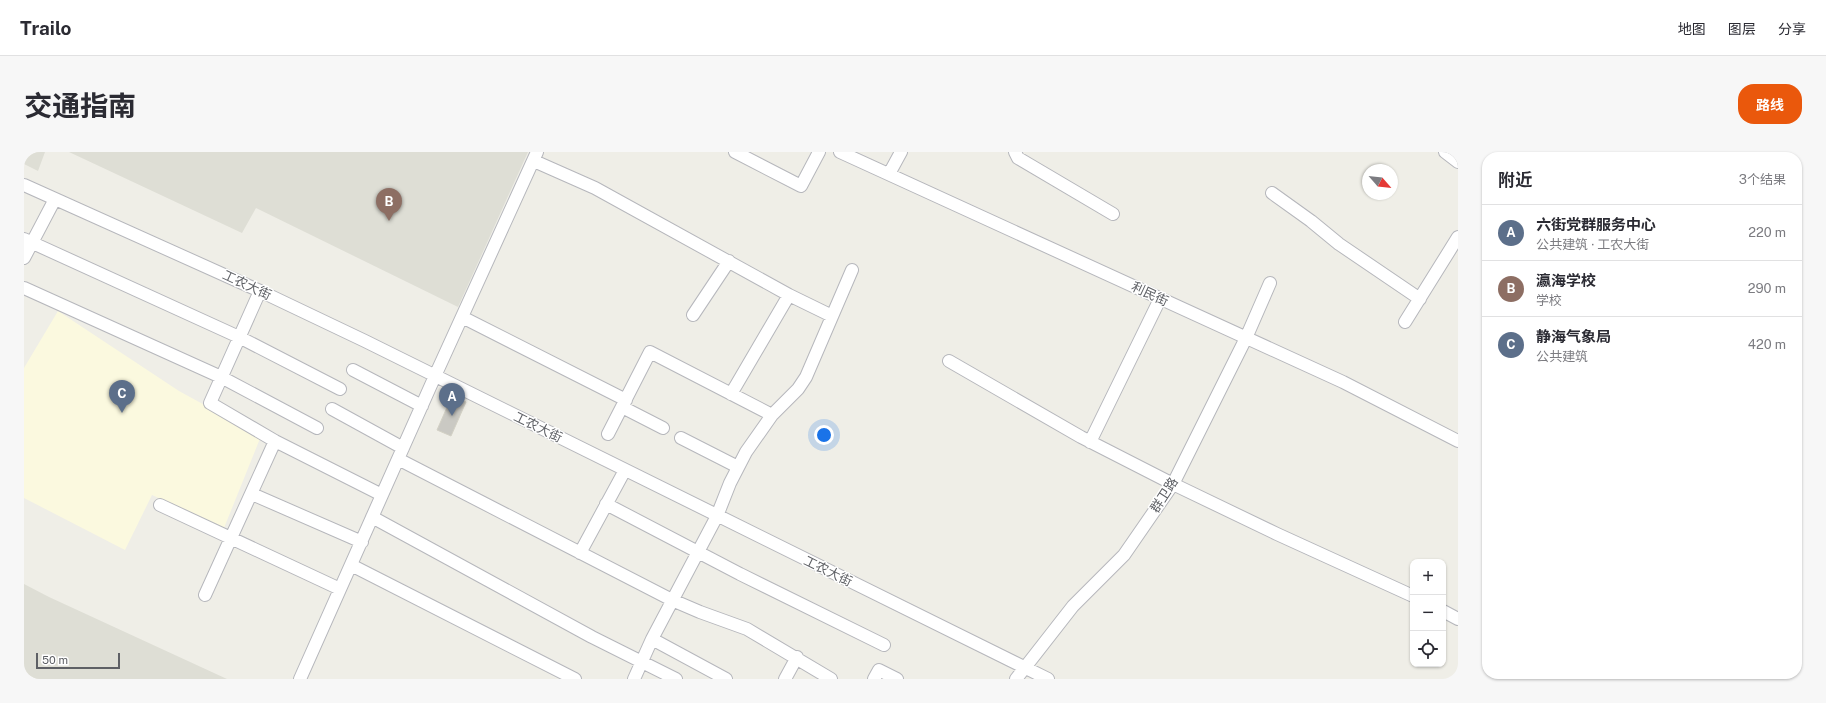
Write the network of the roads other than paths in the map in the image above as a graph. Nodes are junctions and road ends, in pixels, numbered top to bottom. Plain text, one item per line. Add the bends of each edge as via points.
1 (735, 152) edge
2 (819, 152) edge
3 (840, 152) edge
4 (901, 152) edge
5 (1015, 152) edge
6 (1445, 152) edge
7 (535, 156) edge
8 (1458, 162) edge
9 (889, 174) junction
10 (24, 184) edge
11 (1272, 193) dead end
12 (56, 199) junction
13 (1113, 214) dead end
14 (1458, 237) edge
15 (28, 241) edge
16 (24, 258) edge
17 (729, 261) junction
18 (852, 270) dead end
19 (1270, 283) dead end
20 (24, 288) edge
21 (260, 291) junction
22 (789, 295) junction
23 (1160, 299) junction
24 (1420, 299) junction
25 (693, 315) dead end
26 (832, 316) junction
27 (462, 317) junction
28 (1405, 322) dead end
29 (239, 337) junction
30 (1246, 338) junction
31 (949, 361) dead end
32 (353, 370) dead end
33 (435, 376) junction
34 (221, 377) junction
35 (340, 389) dead end
36 (730, 394) junction
37 (624, 404) junction
38 (422, 406) junction
39 (332, 409) dead end
40 (772, 415) junction
41 (317, 428) dead end
42 (663, 428) dead end
43 (608, 434) dead end
44 (681, 438) dead end
45 (275, 441) junction
46 (1458, 441) edge
47 (1090, 442) junction
48 (401, 454) junction
49 (738, 467) junction
50 (624, 470) junction
51 (1173, 484) junction
52 (252, 494) junction
53 (382, 495) junction
54 (606, 504) junction
55 (160, 505) dead end
56 (717, 516) junction
57 (372, 517) junction
58 (231, 539) junction
59 (362, 542) junction
60 (698, 552) junction
61 (580, 553) junction
62 (351, 565) junction
63 (340, 589) junction
64 (205, 595) dead end
65 (1411, 595) edge
66 (672, 600) junction
67 (1446, 612) edge
68 (1458, 618) edge
69 (652, 639) junction
70 (884, 645) dead end
71 (797, 657) junction
72 (644, 661) junction
73 (1024, 667) junction
74 (300, 679) edge
75 (575, 679) edge
76 (634, 679) edge
77 (676, 679) edge
78 (726, 679) edge
79 (785, 679) edge
80 (831, 679) edge
81 (874, 679) edge
82 (897, 679) edge
83 (1016, 679) edge
84 (1048, 679) edge

1 - 2 street via 801,186
3 - 9 street, 利民街
4 - 9 street
5 - 13 street via 1018,158
6 - 8 street
7 - 17 street
7 - 27 street
9 - 23 street, 利民街
10 - 12 street, 工农大街
11 - 24 street
12 - 15 street
12 - 21 street, 工农大街
14 - 24 street
15 - 16 street
15 - 29 street
17 - 22 street
17 - 25 street
18 - 26 street
19 - 30 street, 群卫路
20 - 34 street
21 - 29 street
21 - 33 street, 工农大街
22 - 26 street
22 - 36 street
23 - 30 street, 利民街
23 - 47 street
24 - 28 street
26 - 40 street via 806,377 798,389
27 - 33 street
27 - 37 street
29 - 34 street
29 - 35 street
30 - 46 street, 利民街 via 1343,382
30 - 51 street, 群卫路
31 - 47 street
32 - 38 street
33 - 38 street
33 - 50 street, 工农大街
34 - 41 street
34 - 45 street via 210,403
36 - 37 street via 650,352
36 - 40 street
37 - 42 street
37 - 43 street
38 - 48 street
39 - 48 street
40 - 49 street
44 - 49 street
45 - 52 street
45 - 53 street
47 - 51 street
48 - 53 street
48 - 61 street
49 - 56 street
50 - 54 street
50 - 56 street, 工农大街
51 - 65 street
51 - 73 street, 群卫路 via 1124,555 1073,606
52 - 58 street
52 - 59 street
53 - 57 street
54 - 60 street
54 - 61 street
55 - 58 street
56 - 60 street
56 - 73 street, 工农大街
57 - 59 street
57 - 72 street via 592,637
58 - 63 street
58 - 64 street
59 - 62 street
60 - 66 street
60 - 70 street
61 - 66 street
62 - 63 street
62 - 75 street
63 - 74 street
66 - 69 street
66 - 71 street via 747,629
67 - 68 street
69 - 72 street
69 - 78 street
71 - 79 street
71 - 80 street
72 - 76 street
72 - 77 street
73 - 83 street, 群卫路
73 - 84 street, 工农大街
81 - 82 street via 879,670

